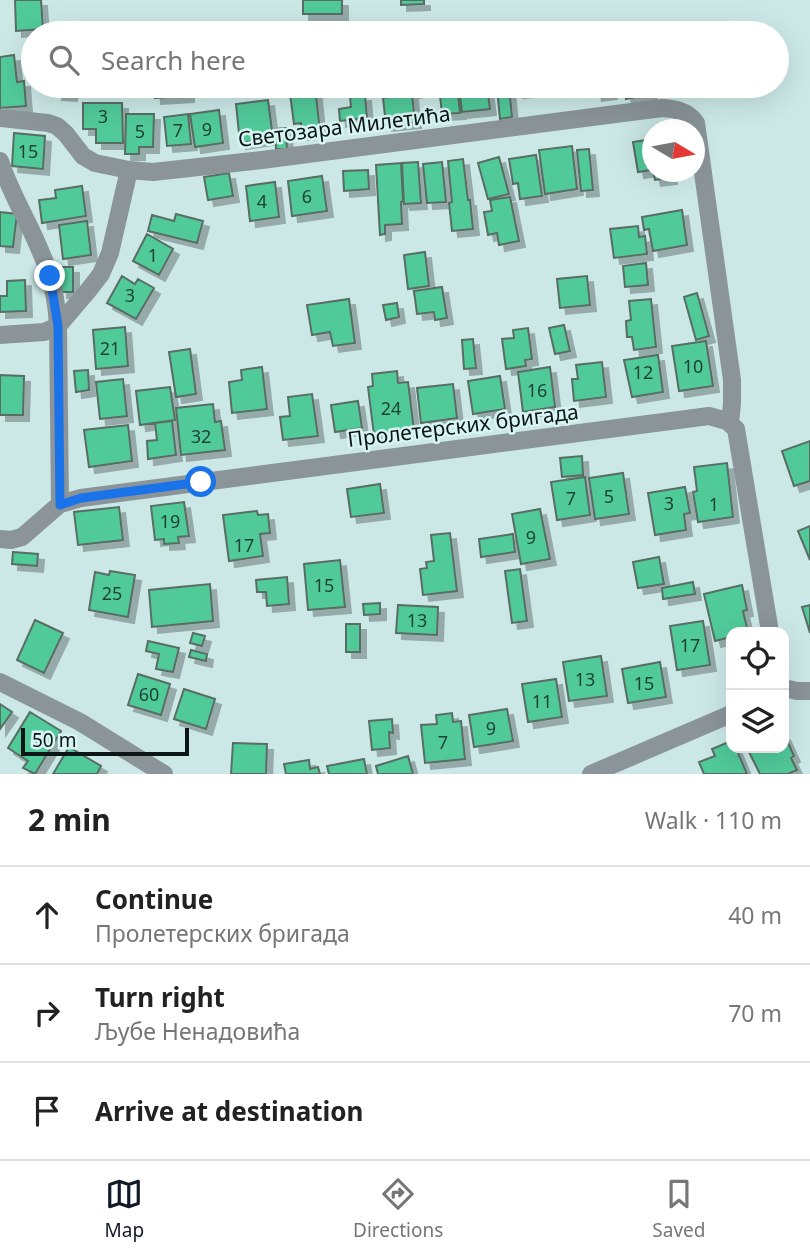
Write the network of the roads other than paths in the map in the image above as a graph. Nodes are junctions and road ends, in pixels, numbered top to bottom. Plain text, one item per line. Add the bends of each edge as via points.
1 (0, 118) edge
2 (0, 161) edge
3 (129, 170) junction
4 (58, 326) junction
5 (0, 335) edge
6 (730, 423) junction
7 (60, 505) junction
8 (0, 539) edge
9 (769, 627) edge
10 (0, 682) edge
11 (789, 689) edge
12 (810, 691) edge
13 (726, 716) edge
14 (164, 774) edge
15 (591, 774) edge

1 - 3 street, Светозара Милетића via 57,126 88,160
2 - 4 street via 50,276
3 - 4 street via 106,265
3 - 6 street, Светозара Милетића via 197,168 662,108 685,112 696,123 708,200 732,380
4 - 5 street via 44,332
4 - 7 street
6 - 7 street, Пролетерских бригада via 709,416 81,498
6 - 9 street via 739,440
7 - 8 street, Пролетерских бригада via 22,537
10 - 14 street via 80,722
11 - 12 street
13 - 15 street

